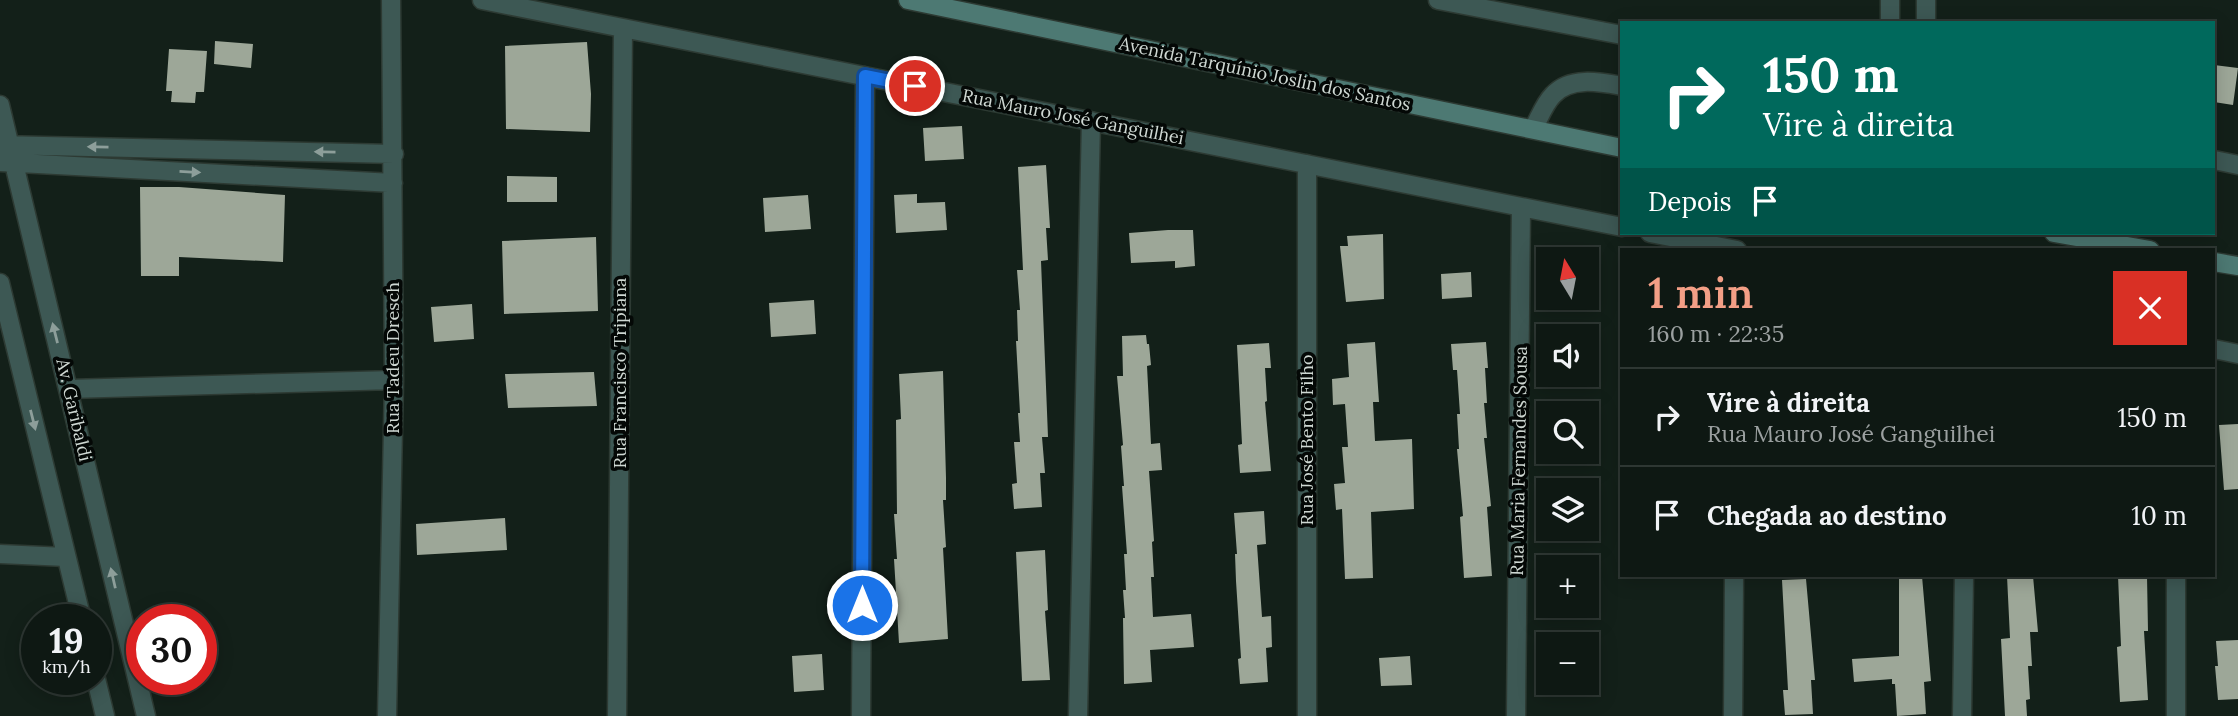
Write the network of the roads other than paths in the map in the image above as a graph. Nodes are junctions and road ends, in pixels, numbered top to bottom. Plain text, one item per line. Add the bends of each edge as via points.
1 (391, 0) edge
2 (482, 0) edge
3 (908, 0) edge
4 (1437, 0) edge
5 (1533, 0) edge
6 (1890, 0) edge
7 (1926, 0) edge
8 (1533, 18) junction
9 (1890, 21) edge
10 (1927, 21) edge
11 (623, 29) junction
12 (1620, 35) edge
13 (865, 76) junction
14 (1620, 86) edge
15 (0, 104) edge
16 (1091, 121) junction
17 (1533, 130) junction
18 (1620, 148) edge
19 (6, 154) edge
20 (394, 154) junction
21 (2215, 160) edge
22 (1307, 164) junction
23 (2238, 165) edge
24 (393, 183) junction
25 (1521, 207) junction
26 (1620, 227) edge
27 (1660, 235) edge
28 (2065, 235) edge
29 (1727, 248) edge
30 (2139, 248) edge
31 (2215, 262) edge
32 (2237, 265) edge
33 (0, 283) edge
34 (2215, 349) edge
35 (2238, 355) edge
36 (394, 380) junction
37 (69, 389) junction
38 (0, 554) edge
39 (66, 557) junction
40 (1734, 577) edge
41 (1964, 577) edge
42 (2176, 577) edge
43 (78, 604) edge
44 (100, 695) edge
45 (105, 716) edge
46 (146, 716) edge
47 (387, 716) edge
48 (617, 716) edge
49 (861, 716) edge
50 (1078, 716) edge
51 (1307, 716) edge
52 (1517, 716) edge
53 (1733, 716) edge
54 (1962, 716) edge
55 (2176, 716) edge

1 - 20 street, Rua Tadeu Dresch
2 - 11 street, Rua Mauro José Ganguilhei
3 - 17 street, Avenida Tarquínio Joslin dos Santos
4 - 8 street
5 - 8 street
6 - 9 street
7 - 10 street
8 - 12 street
11 - 13 street, Rua Mauro José Ganguilhei
11 - 48 street, Rua Francisco Tripiana
13 - 16 street, Rua Mauro José Ganguilhei
13 - 49 street
14 - 17 street via 1573,83 1553,94
15 - 19 street, Av. Garibaldi
16 - 22 street, Rua Mauro José Ganguilhei
16 - 50 street
17 - 18 street, Avenida Tarquínio Joslin dos Santos
20 -> 19 street
19 -> 24 street
37 -> 19 street, Av. Garibaldi
20 - 24 street, Rua Tadeu Dresch
21 - 23 street
22 - 25 street, Rua Mauro José Ganguilhei
22 - 51 street, Rua José Bento Filho
24 - 36 street, Rua Tadeu Dresch
25 - 26 street, Rua Mauro José Ganguilhei
25 - 52 street, Rua Maria Fernandes Sousa
27 - 29 street
28 - 30 street
31 - 32 street
33 -> 39 street
34 - 35 street
36 - 37 street
36 - 47 street, Rua Tadeu Dresch
46 -> 37 street, Av. Garibaldi
38 - 39 street
39 - 43 street
40 - 53 street
41 - 54 street
42 - 55 street
44 - 45 street

